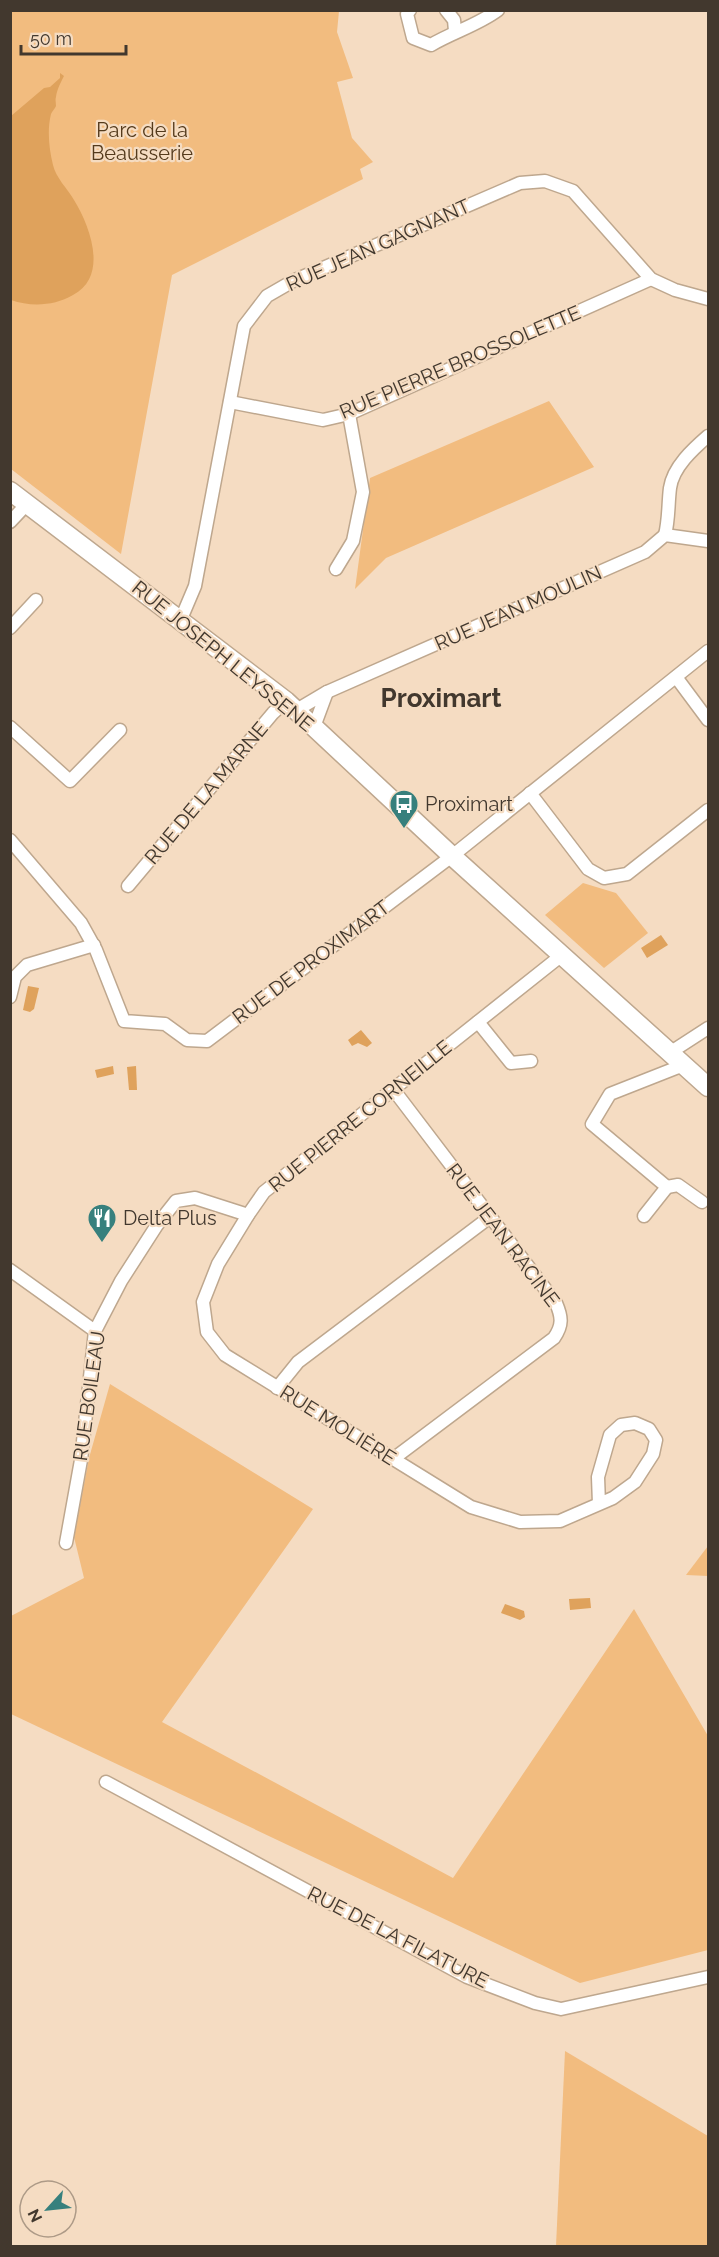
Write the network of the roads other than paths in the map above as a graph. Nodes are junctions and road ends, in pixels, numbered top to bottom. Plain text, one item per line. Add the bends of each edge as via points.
1 (410, 10) edge
2 (446, 10) edge
3 (498, 10) edge
4 (455, 31) junction
5 (651, 279) junction
6 (708, 299) edge
7 (230, 402) junction
8 (349, 414) junction
9 (708, 436) edge
10 (10, 491) edge
11 (27, 504) junction
12 (10, 522) edge
13 (665, 535) junction
14 (708, 541) edge
15 (336, 569) dead end
16 (36, 600) dead end
17 (181, 620) junction
18 (10, 628) edge
19 (708, 651) edge
20 (676, 677) junction
21 (327, 692) junction
22 (291, 706) junction
23 (708, 720) edge
24 (10, 727) edge
25 (314, 727) junction
26 (120, 730) dead end
27 (530, 794) junction
28 (708, 810) edge
29 (10, 840) edge
30 (452, 856) junction
31 (128, 886) dead end
32 (94, 945) junction
33 (562, 955) junction
34 (10, 997) edge
35 (478, 1022) junction
36 (708, 1028) edge
37 (677, 1058) junction
38 (531, 1061) dead end
39 (708, 1087) edge
40 (393, 1089) junction
41 (667, 1187) junction
42 (702, 1202) dead end
43 (248, 1215) junction
44 (644, 1216) dead end
45 (490, 1217) junction
46 (14, 1273) edge
47 (95, 1331) junction
48 (277, 1388) junction
49 (393, 1459) junction
50 (599, 1504) junction
51 (66, 1543) dead end
52 (106, 1782) dead end
53 (708, 1977) edge

1 - 4 street via 407,14 413,38 431,45
2 - 4 street via 454,20
3 - 4 street via 482,22
5 - 6 street, RUE JEAN GAGNANT
5 - 7 street, RUE JEAN GAGNANT via 573,191 545,181 520,183 293,280 267,296 244,326
5 - 8 street, RUE PIERRE BROSSOLETTE
7 - 8 street, RUE PIERRE BROSSOLETTE via 323,420
7 - 17 street, RUE JEAN GAGNANT via 195,586
8 - 15 street via 363,492 353,541
9 - 13 street via 676,471 670,486
10 - 11 street, RUE JOSEPH LEYSSENE
11 - 12 street
11 - 17 street, RUE JOSEPH LEYSSENE
13 - 14 street
13 - 21 street, RUE JEAN MOULIN via 645,552
16 - 18 street
17 - 22 street, RUE JOSEPH LEYSSENE
19 - 20 street, RUE DE PROXIMART
20 - 23 street
20 - 27 street, RUE DE PROXIMART
21 - 22 street, RUE JEAN MOULIN
21 - 25 street
22 - 25 street, RUE JOSEPH LEYSSENE
22 - 31 street, RUE DE LA MARNE via 273,713
24 - 26 street via 70,781
25 - 30 street, RUE JOSEPH LEYSSENE
27 - 28 street via 588,869 604,878 627,874
27 - 30 street, RUE DE PROXIMART
29 - 32 street via 81,923
30 - 32 street, RUE DE PROXIMART via 207,1041 187,1040 165,1024 124,1022
30 - 33 street, RUE JOSEPH LEYSSENE
32 - 34 street via 27,966 15,977
33 - 35 street, RUE PIERRE CORNEILLE
33 - 37 street, RUE JOSEPH LEYSSENE
35 - 38 street via 511,1064
35 - 40 street, RUE PIERRE CORNEILLE
36 - 37 street
37 - 39 street, RUE JOSEPH LEYSSENE
37 - 41 street via 676,1068 610,1094 592,1124
40 - 43 street, RUE PIERRE CORNEILLE via 264,1192
40 - 45 street, RUE JEAN RACINE
41 - 42 street via 678,1185
41 - 44 street
43 - 47 street, RUE BOILEAU via 195,1198 176,1201 121,1281
43 - 48 street, RUE MOLIÈRE via 218,1264 203,1302 207,1332 225,1355
45 - 48 street via 298,1362
45 - 49 street, RUE JEAN RACINE via 556,1303 562,1316 560,1328 554,1338
46 - 47 street
47 - 51 street, RUE BOILEAU via 81,1460
48 - 49 street, RUE MOLIÈRE
49 - 50 street, RUE MOLIÈRE via 471,1507 520,1522 560,1521
50 - 50 street, RUE MOLIÈRE via 635,1482 653,1454 656,1440 649,1429 635,1423 621,1425 610,1435 598,1477
52 - 53 street, RUE DE LA FILATURE via 467,1977 536,2003 561,2010

